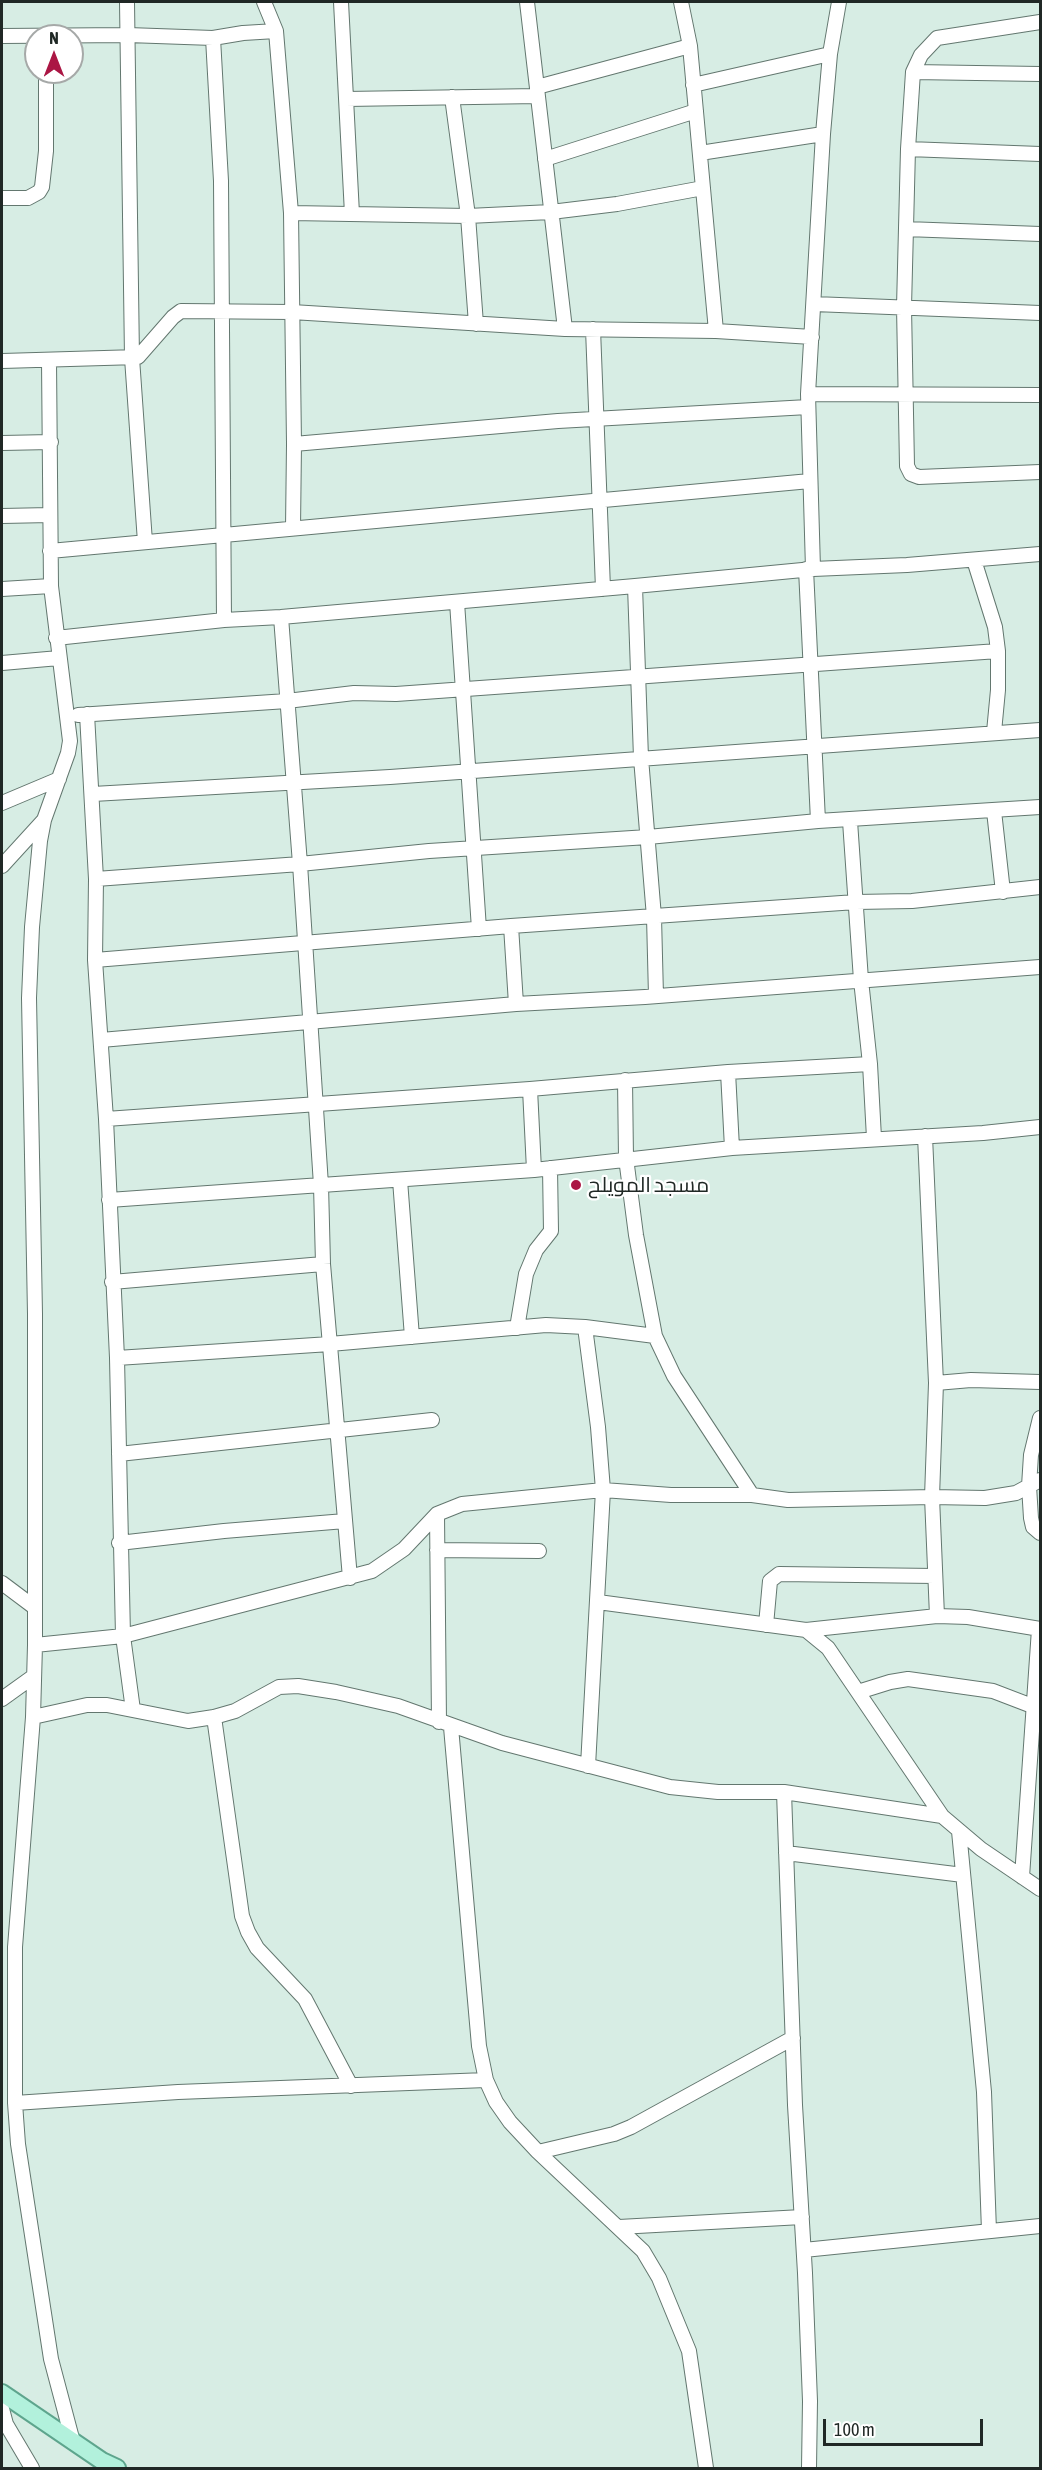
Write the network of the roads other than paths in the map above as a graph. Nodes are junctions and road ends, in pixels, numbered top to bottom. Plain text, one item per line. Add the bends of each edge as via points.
1 (127, 2) edge
2 (264, 2) edge
3 (341, 2) edge
4 (527, 2) edge
5 (681, 2) edge
6 (839, 2) edge
7 (1041, 22) edge
8 (276, 31) junction
9 (128, 35) junction
10 (2, 36) edge
11 (24, 36) edge
12 (84, 36) edge
13 (213, 38) junction
14 (690, 46) junction
15 (830, 54) junction
16 (913, 72) junction
17 (1041, 74) edge
18 (46, 84) edge
19 (693, 85) junction
20 (537, 92) junction
21 (452, 98) junction
22 (346, 99) junction
23 (696, 111) junction
24 (823, 134) junction
25 (908, 148) junction
26 (700, 153) junction
27 (1041, 154) edge
28 (545, 159) junction
29 (703, 188) junction
30 (2, 198) edge
31 (551, 212) junction
32 (291, 213) junction
33 (352, 214) junction
34 (468, 216) junction
35 (906, 229) junction
36 (1041, 234) edge
37 (814, 304) junction
38 (904, 307) junction
39 (223, 312) junction
40 (292, 312) junction
41 (1041, 314) edge
42 (476, 324) junction
43 (565, 329) junction
44 (593, 329) junction
45 (716, 331) junction
46 (812, 337) junction
47 (132, 358) junction
48 (2, 361) edge
49 (49, 361) junction
50 (906, 394) junction
51 (1041, 395) edge
52 (808, 400) junction
53 (596, 418) junction
54 (2, 442) edge
55 (51, 442) junction
56 (294, 444) junction
57 (1041, 472) edge
58 (810, 481) junction
59 (599, 500) junction
60 (50, 515) junction
61 (2, 516) edge
62 (293, 528) junction
63 (222, 535) junction
64 (145, 542) junction
65 (50, 551) junction
66 (1041, 554) edge
67 (974, 560) junction
68 (810, 569) junction
69 (51, 586) junction
70 (635, 586) junction
71 (603, 589) junction
72 (2, 590) edge
73 (457, 602) junction
74 (281, 617) junction
75 (224, 620) junction
76 (57, 638) junction
77 (998, 651) junction
78 (59, 658) junction
79 (2, 663) edge
80 (811, 666) junction
81 (639, 676) junction
82 (463, 688) junction
83 (287, 701) junction
84 (87, 714) junction
85 (68, 716) junction
86 (1041, 730) edge
87 (994, 732) junction
88 (815, 745) junction
89 (641, 758) junction
90 (469, 769) junction
91 (59, 779) junction
92 (295, 782) junction
93 (93, 794) junction
94 (2, 803) edge
95 (1041, 807) edge
96 (994, 811) junction
97 (44, 819) junction
98 (818, 821) junction
99 (850, 821) junction
100 (648, 837) junction
101 (474, 847) junction
102 (300, 864) junction
103 (2, 866) edge
104 (96, 879) junction
105 (1041, 887) edge
106 (1003, 892) junction
107 (856, 902) junction
108 (654, 917) junction
109 (511, 926) junction
110 (479, 929) junction
111 (305, 944) junction
112 (95, 960) junction
113 (1041, 967) edge
114 (861, 980) junction
115 (657, 996) junction
116 (516, 1004) junction
117 (309, 1023) junction
118 (101, 1040) junction
119 (870, 1064) junction
120 (728, 1072) junction
121 (625, 1080) junction
122 (530, 1089) junction
123 (314, 1103) junction
124 (106, 1119) junction
125 (1041, 1127) edge
126 (925, 1136) junction
127 (874, 1138) junction
128 (732, 1148) junction
129 (626, 1158) junction
130 (550, 1168) junction
131 (534, 1170) junction
132 (400, 1180) junction
133 (321, 1185) junction
134 (109, 1200) junction
135 (323, 1264) junction
136 (112, 1282) junction
137 (585, 1327) junction
138 (517, 1328) junction
139 (655, 1336) junction
140 (412, 1337) junction
141 (330, 1344) junction
142 (117, 1358) junction
143 (1041, 1382) edge
144 (936, 1383) junction
145 (1041, 1418) edge
146 (432, 1420) dead end
147 (339, 1431) junction
148 (119, 1454) junction
149 (1035, 1483) edge
150 (603, 1491) junction
151 (752, 1495) junction
152 (932, 1497) junction
153 (437, 1514) junction
154 (345, 1521) junction
155 (1041, 1533) edge
156 (119, 1543) junction
157 (438, 1550) junction
158 (539, 1551) dead end
159 (935, 1576) junction
160 (350, 1578) junction
161 (2, 1583) edge
162 (598, 1602) junction
163 (34, 1607) junction
164 (937, 1616) junction
165 (766, 1625) junction
166 (1040, 1629) edge
167 (806, 1630) junction
168 (123, 1636) junction
169 (35, 1645) junction
170 (34, 1676) junction
171 (858, 1692) junction
172 (2, 1699) edge
173 (1038, 1708) edge
174 (133, 1710) junction
175 (33, 1717) junction
176 (214, 1717) junction
177 (445, 1725) junction
178 (588, 1766) junction
179 (784, 1792) junction
180 (942, 1816) junction
181 (959, 1831) junction
182 (786, 1853) junction
183 (963, 1875) junction
184 (1022, 1877) junction
185 (1039, 1891) edge
186 (8, 1945) edge
187 (793, 2038) junction
188 (486, 2080) junction
189 (351, 2086) junction
190 (15, 2103) junction
191 (538, 2152) junction
192 (802, 2217) junction
193 (1041, 2226) edge
194 (619, 2227) junction
195 (989, 2231) junction
196 (804, 2250) junction
197 (2, 2393) edge
198 (2, 2409) edge
199 (73, 2442) junction
200 (32, 2469) edge
201 (117, 2469) edge
202 (706, 2469) edge
203 (809, 2469) edge

1 - 9 street
2 - 8 street
3 - 22 street
4 - 20 street
5 - 14 street
6 - 15 street
7 - 16 street via 937,38 921,55
8 - 13 street
8 - 32 street
9 - 12 street
9 - 13 street
9 - 47 street
10 - 11 street
13 - 39 street
14 - 19 street
14 - 20 street
15 - 19 street
15 - 24 street
16 - 17 street
16 - 25 street
18 - 30 street via 42,187 28,198
19 - 23 street
20 - 21 street
20 - 28 street
21 - 22 street
21 - 34 street
22 - 33 street
23 - 26 street
23 - 28 street
24 - 26 street
24 - 37 street
25 - 27 street
25 - 35 street
26 - 29 street
28 - 31 street
29 - 31 street
29 - 45 street
31 - 34 street
31 - 43 street
32 - 33 street
32 - 40 street
33 - 34 street
34 - 42 street
35 - 36 street
35 - 38 street
37 - 38 street
37 - 46 street
38 - 41 street
38 - 50 street
39 - 40 street
39 - 47 street via 177,313 142,354
39 - 63 street
40 - 42 street
40 - 56 street
42 - 43 street
43 - 44 street
44 - 45 street
44 - 53 street
45 - 46 street
46 - 52 street
47 - 49 street
47 - 64 street
48 - 49 street
49 - 55 street
50 - 51 street
50 - 52 street
50 - 57 street via 911,474 919,477
52 - 53 street
52 - 58 street
53 - 56 street
53 - 59 street
54 - 55 street
55 - 60 street
56 - 62 street
58 - 59 street
58 - 68 street
59 - 62 street
59 - 71 street
60 - 61 street
60 - 65 street
62 - 63 street
63 - 64 street
63 - 75 street
64 - 65 street
65 - 69 street
66 - 67 street
67 - 68 street
67 - 77 street via 995,627
68 - 70 street
68 - 80 street
69 - 72 street
69 - 76 street
70 - 71 street
70 - 81 street
71 - 73 street
73 - 74 street
73 - 82 street
74 - 75 street
74 - 83 street
75 - 76 street
76 - 78 street
77 - 80 street
77 - 87 street
78 - 79 street
78 - 85 street
80 - 81 street
80 - 88 street
81 - 82 street
81 - 89 street
82 - 83 street via 354,693
82 - 90 street
83 - 84 street
83 - 92 street
84 - 85 street
84 - 93 street
85 - 91 street via 70,741
86 - 87 street
87 - 88 street
88 - 89 street
88 - 98 street
89 - 90 street
89 - 100 street
90 - 92 street
90 - 101 street
91 - 94 street
91 - 97 street
92 - 93 street
92 - 102 street
93 - 104 street
95 - 96 street
96 - 99 street
96 - 106 street
97 - 103 street
97 - 163 street via 29,998 35,1314
98 - 99 street
98 - 100 street
99 - 107 street
100 - 101 street
100 - 108 street
101 - 102 street
101 - 110 street
102 - 104 street
102 - 111 street
104 - 112 street
105 - 106 street
106 - 107 street
107 - 108 street
107 - 114 street
108 - 109 street
108 - 115 street
109 - 110 street
109 - 116 street
110 - 111 street
111 - 112 street
111 - 117 street
112 - 118 street
113 - 114 street
114 - 115 street
114 - 119 street
115 - 116 street
116 - 117 street
117 - 118 street
117 - 123 street
118 - 124 street
119 - 120 street
119 - 127 street
120 - 121 street
120 - 128 street
121 - 122 street
121 - 129 street
122 - 123 street
122 - 131 street
123 - 124 street
123 - 133 street
124 - 134 street
125 - 126 street
126 - 127 street
126 - 144 street
127 - 128 street
128 - 129 street
129 - 130 street
129 - 139 street
130 - 131 street
130 - 138 street via 550,1231 526,1274
131 - 132 street
132 - 133 street
132 - 140 street
133 - 134 street
133 - 135 street
134 - 136 street
135 - 136 street
135 - 141 street
136 - 142 street
137 - 138 street
137 - 139 street
137 - 150 street
138 - 140 street
139 - 151 street via 674,1376
140 - 141 street
141 - 142 street
141 - 147 street
142 - 148 street
143 - 144 street
144 - 152 street
145 - 149 street via 1031,1455
146 - 147 street
147 - 148 street
147 - 154 street
148 - 156 street
149 - 152 street via 1005,1496
149 - 155 street via 1031,1518 1033,1527
150 - 151 street
150 - 153 street via 462,1504
150 - 162 street
151 - 152 street via 788,1500
152 - 159 street
153 - 157 street
153 - 160 street via 390,1561 372,1572
154 - 156 street
154 - 160 street
156 - 168 street
157 - 158 street
157 - 177 street
159 - 164 street
159 - 165 street via 779,1574 770,1581
160 - 168 street
161 - 163 street
162 - 165 street
162 - 178 street
163 - 169 street
164 - 166 street
164 - 167 street
165 - 167 street
166 - 173 street
167 - 171 street via 828,1647
168 - 169 street
168 - 174 street
169 - 170 street
170 - 172 street
170 - 175 street
171 - 173 street via 908,1679 993,1691
171 - 180 street
173 - 184 street
174 - 175 street via 87,1705
174 - 176 street via 188,1721
175 - 186 street
176 - 177 street via 235,1711 279,1687 298,1686 398,1706
176 - 189 street via 242,1916 257,1948 305,1999
177 - 178 street
177 - 188 street via 478,2046
178 - 179 street via 670,1787
179 - 180 street
179 - 182 street
180 - 181 street
181 - 183 street
181 - 184 street
182 - 183 street
182 - 187 street
183 - 195 street via 984,2092
184 - 185 street
186 - 190 street
187 - 191 street via 631,2127
187 - 192 street
188 - 189 street
188 - 191 street via 510,2122
189 - 190 street
190 - 199 street via 51,2359
191 - 194 street
192 - 194 street
192 - 196 street
193 - 195 street
194 - 202 street via 643,2251 659,2278 689,2351
195 - 196 street
196 - 203 street
197 - 199 main road
198 - 200 street via 6,2424
199 - 201 main road

